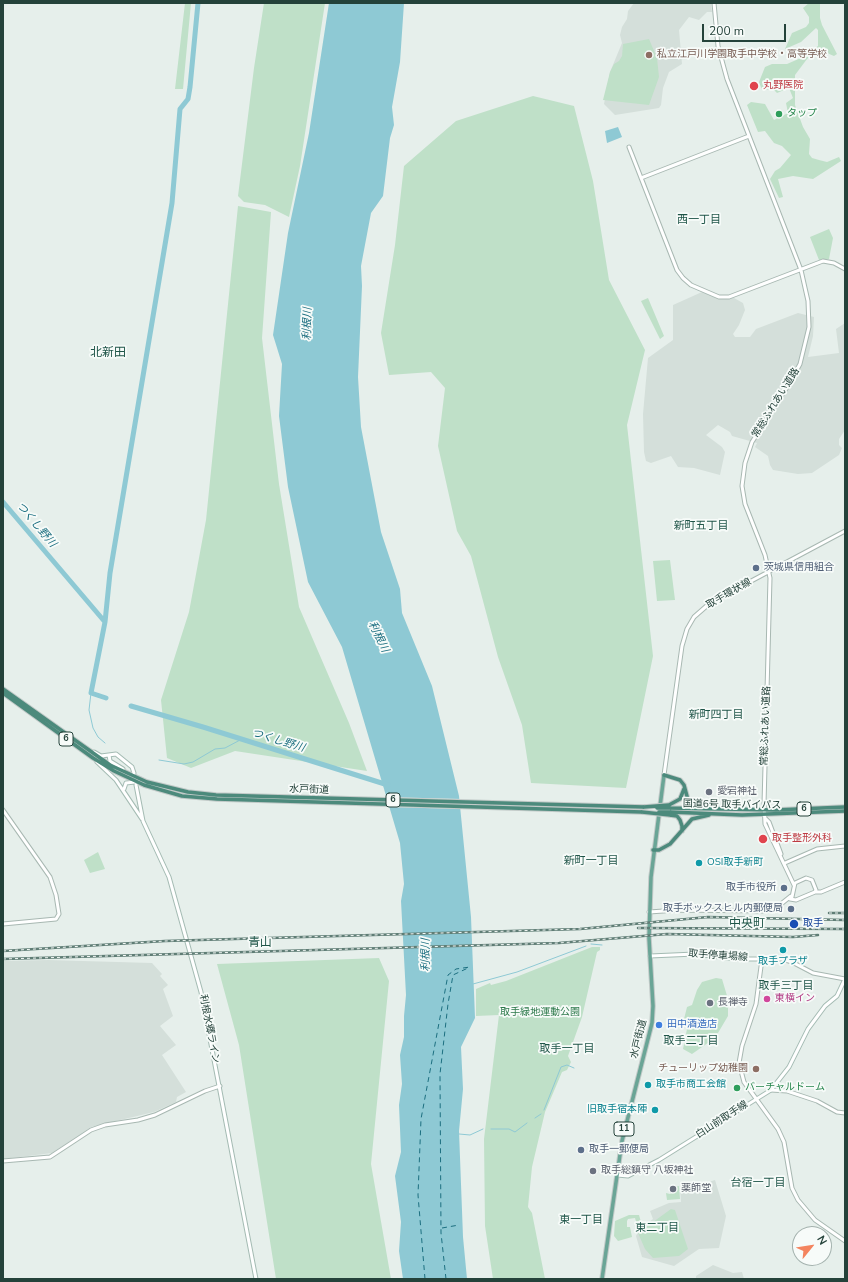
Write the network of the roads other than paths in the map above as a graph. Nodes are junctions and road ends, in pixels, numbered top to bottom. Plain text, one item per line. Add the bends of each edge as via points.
1 (714, 3) edge
2 (749, 136) junction
3 (629, 147) dead end
4 (641, 178) junction
5 (845, 269) edge
6 (801, 270) junction
7 (845, 531) edge
8 (769, 571) junction
9 (3, 689) edge
10 (3, 693) edge
11 (87, 749) junction
12 (109, 755) junction
13 (93, 758) junction
14 (132, 774) junction
15 (664, 775) junction
16 (135, 784) junction
17 (684, 788) junction
18 (124, 791) junction
19 (845, 807) edge
20 (3, 810) edge
21 (643, 810) junction
22 (670, 810) junction
23 (764, 810) junction
24 (845, 811) edge
25 (714, 812) junction
26 (765, 817) junction
27 (143, 821) junction
28 (681, 832) junction
29 (845, 846) edge
30 (653, 850) junction
31 (784, 863) junction
32 (845, 882) edge
33 (795, 884) junction
34 (816, 891) junction
35 (793, 898) junction
36 (649, 912) junction
37 (3, 924) edge
38 (650, 956) junction
39 (762, 959) junction
40 (845, 979) edge
41 (220, 1086) junction
42 (771, 1090) junction
43 (756, 1098) junction
44 (845, 1112) edge
45 (3, 1161) edge
46 (617, 1175) junction
47 (845, 1241) edge
48 (256, 1279) edge
49 (602, 1279) edge

1 - 2 street, 常総ふれあい道路 via 722,62
2 - 4 street
2 - 6 street, 常総ふれあい道路
3 - 4 street
4 - 6 street via 677,270 691,285 719,297 729,297
5 - 6 street via 826,261
6 - 8 street, 常総ふれあい道路 via 809,313 804,352 792,379 752,442 742,478 742,495
7 - 8 street, 取手環状線
8 - 15 street, 取手環状線 via 710,603 697,613 687,629 682,646
8 - 23 street, 常総ふれあい道路
9 - 11 highway, 水戸街道 / 6
10 - 13 highway, 水戸街道 / 6
11 - 12 street via 101,756
11 - 14 highway, 水戸街道 / 6
12 - 14 street via 110,761
12 - 14 street via 116,754 132,768
13 - 16 highway, 水戸街道 / 6
13 - 18 street via 114,777
14 - 21 highway, 水戸街道 / 6 via 173,790 210,794
15 - 17 highway via 678,779
15 - 30 main road, 水戸街道 / 11
16 - 18 street via 126,783
16 - 21 highway, 水戸街道 / 6 via 182,796 210,798
16 - 27 street, 利根水郷ライン
17 - 22 highway via 680,799
17 - 25 highway via 687,798 694,805
18 - 27 street
19 - 23 highway, 国道6号 取手バイパス / 6
20 - 37 street via 50,877 59,914 56,919
21 - 22 highway, bridge
21 - 22 highway, bridge
22 - 25 highway, 国道6号 取手バイパス / 6
22 - 28 highway via 680,820
23 - 25 highway, 国道6号 取手バイパス / 6
23 - 26 street, 常総ふれあい道路
24 - 26 highway, 国道6号 取手バイパス / 6
25 - 26 highway, 国道6号 取手バイパス / 6
25 - 28 highway via 692,819
26 - 31 street, 常総ふれあい道路 via 765,824
27 - 41 street, 利根水郷ライン via 171,883 201,992
28 - 30 highway via 664,848
29 - 31 street via 817,849
30 - 36 main road, 水戸街道 / 11
31 - 33 street, 常総ふれあい道路
32 - 34 street via 821,892
33 - 34 street via 806,878 810,879
33 - 35 street
34 - 35 street
35 - 36 street via 771,910 757,912
36 - 38 main road, 水戸街道 / 11
38 - 39 street, 取手停車場線 via 690,954
38 - 46 main road, 水戸街道 / 11 via 652,1023 625,1124
39 - 40 street, 取手停車場線 via 782,959 813,973
39 - 43 street via 756,1004 739,1063 744,1082
40 - 42 street, 白山前取手線 via 835,998 811,1024 789,1067
41 - 45 street via 155,1115 91,1130 50,1157
41 - 48 street, 利根水郷ライン
42 - 43 street, 白山前取手線
42 - 44 street via 787,1091 817,1101 837,1112
43 - 46 street, 白山前取手線 via 659,1160 628,1176
43 - 47 street via 784,1142 792,1188 798,1200 815,1220
46 - 49 main road, 水戸街道 / 11

